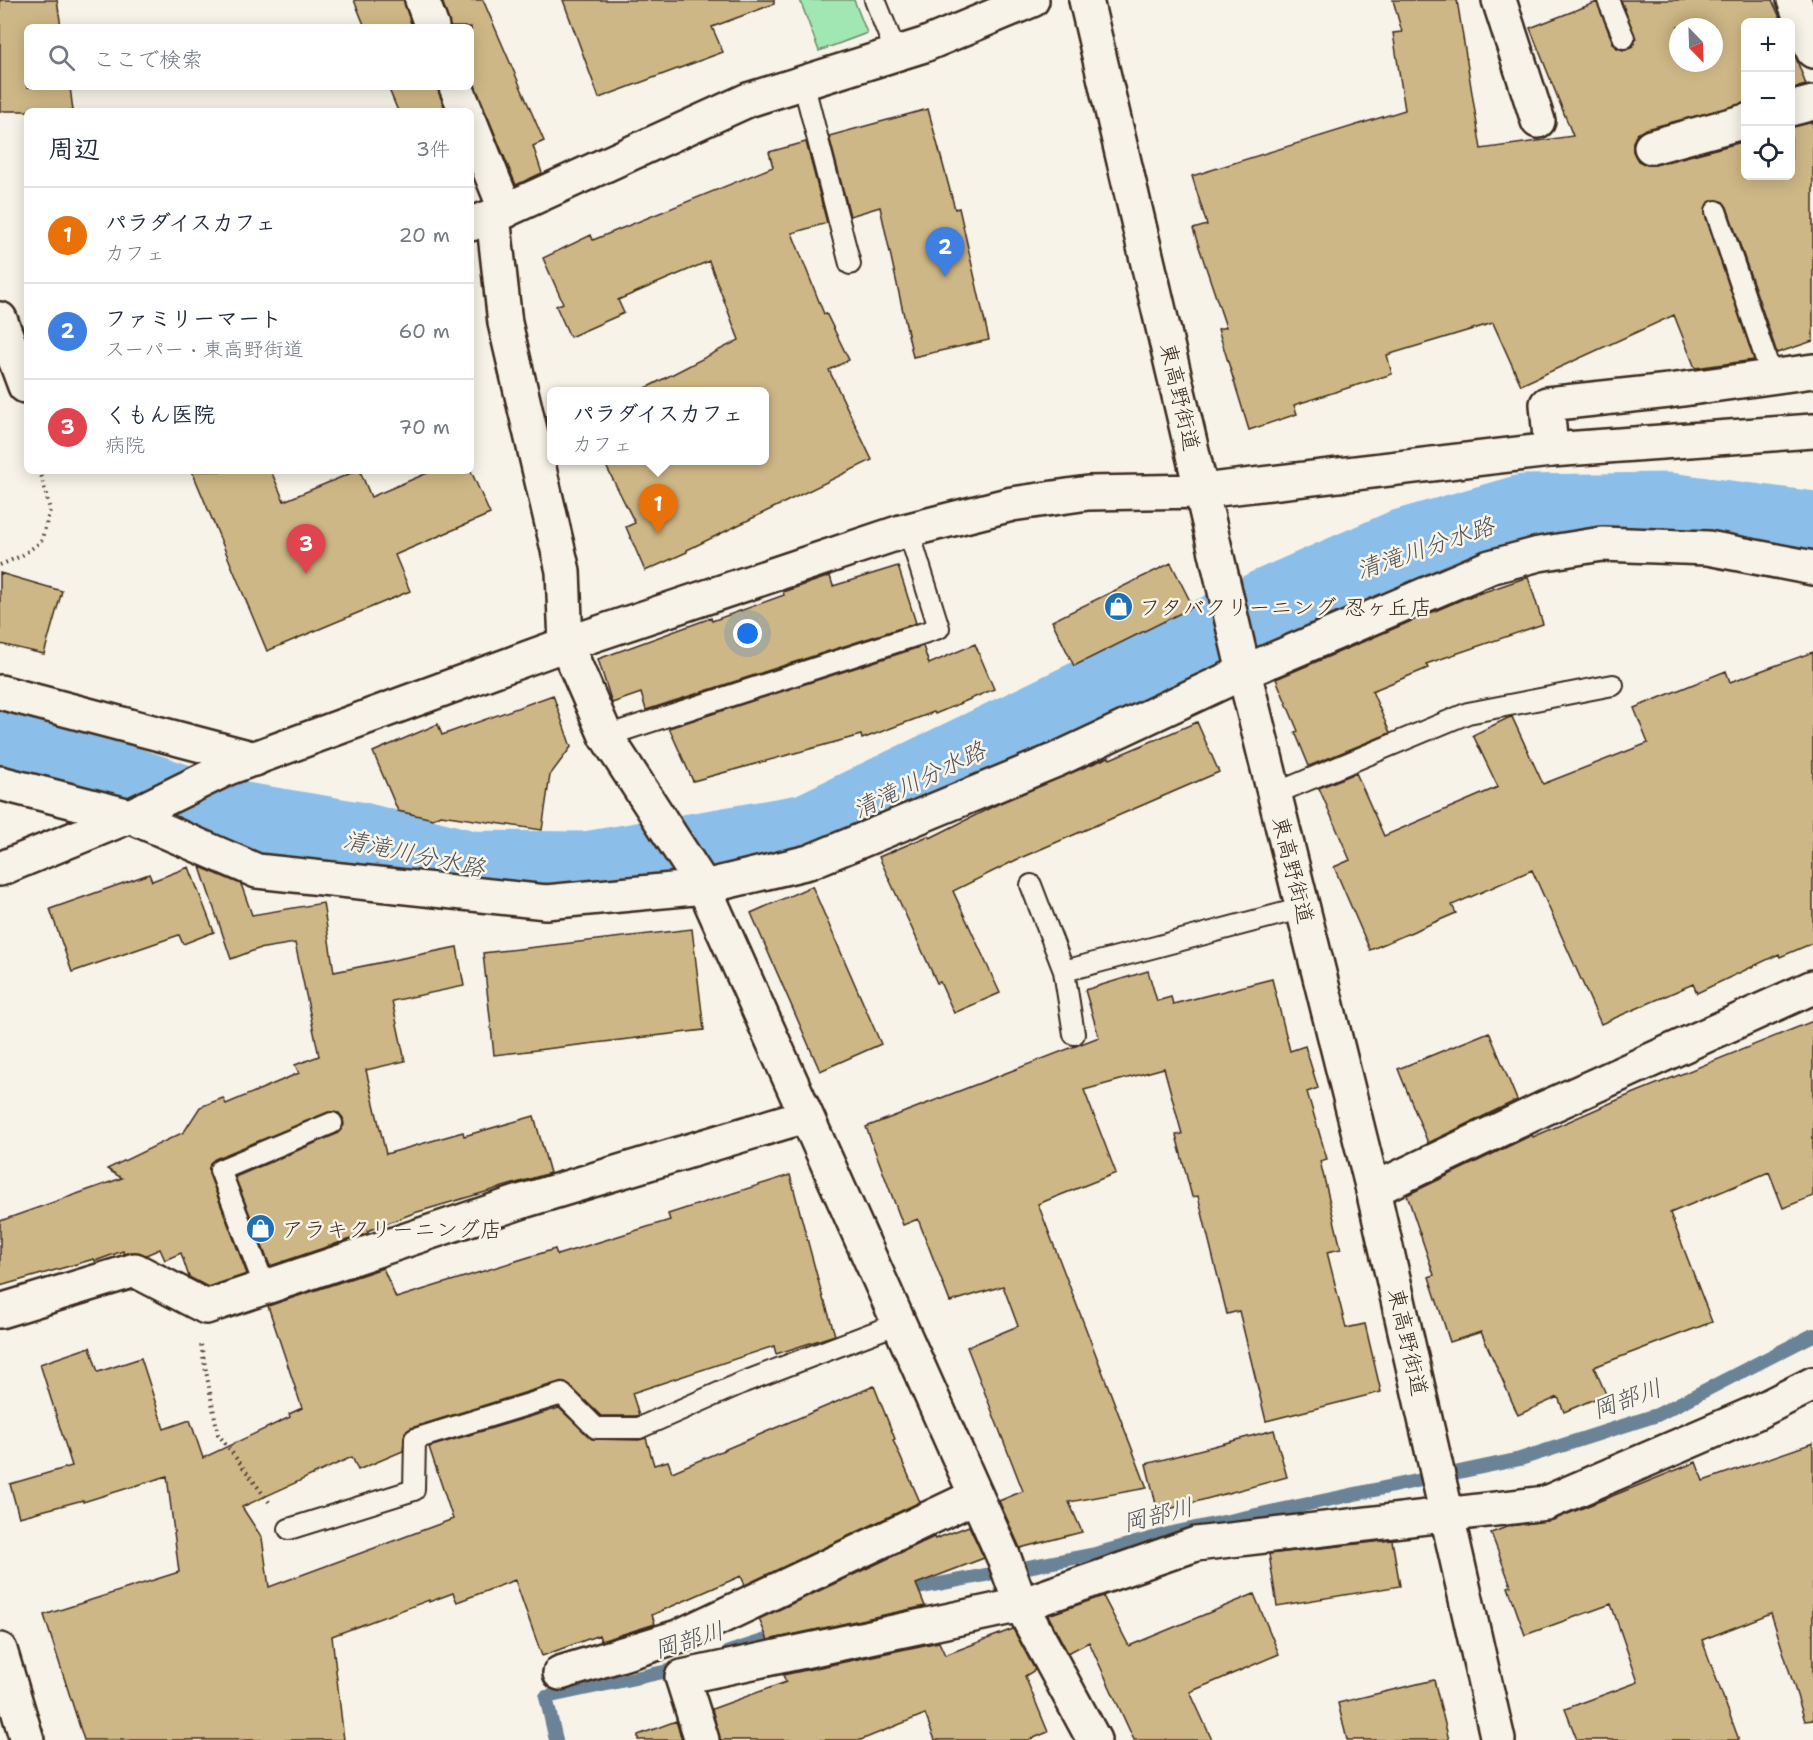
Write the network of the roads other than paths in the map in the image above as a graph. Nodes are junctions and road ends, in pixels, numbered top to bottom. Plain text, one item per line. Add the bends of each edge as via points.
1 (422, 0) edge
2 (875, 0) edge
3 (1032, 0) edge
4 (1086, 0) edge
5 (1499, 0) edge
6 (1608, 0) edge
7 (1794, 0) edge
8 (431, 24) edge
9 (1624, 38) dead end
10 (1813, 51) edge
11 (896, 53) junction
12 (802, 82) junction
13 (457, 90) edge
14 (1813, 103) edge
15 (465, 108) edge
16 (1795, 108) edge
17 (1538, 121) dead end
18 (1741, 122) edge
19 (474, 139) edge
20 (1651, 147) dead end
21 (1716, 211) dead end
22 (490, 217) edge
23 (850, 264) dead end
24 (0, 319) edge
25 (1813, 371) edge
26 (1772, 377) junction
27 (24, 383) edge
28 (1813, 431) edge
29 (1551, 450) junction
30 (1202, 491) junction
31 (908, 529) junction
32 (1813, 568) edge
33 (566, 644) junction
34 (1244, 672) junction
35 (1613, 685) dead end
36 (0, 692) edge
37 (606, 736) junction
38 (241, 763) junction
39 (0, 783) edge
40 (1274, 795) junction
41 (130, 816) junction
42 (0, 869) edge
43 (1031, 885) dead end
44 (704, 887) junction
45 (1303, 908) junction
46 (1064, 971) junction
47 (1813, 987) edge
48 (1074, 1034) dead end
49 (806, 1116) junction
50 (332, 1123) dead end
51 (1373, 1190) junction
52 (265, 1287) junction
53 (0, 1311) edge
54 (898, 1323) junction
55 (1813, 1384) edge
56 (976, 1496) junction
57 (1445, 1505) junction
58 (289, 1529) road end
59 (1013, 1583) junction
60 (0, 1650) edge
61 (560, 1673) dead end
62 (27, 1740) edge
63 (702, 1740) edge
64 (1094, 1740) edge
65 (1498, 1740) edge

1 - 8 street
2 - 11 lane
3 - 11 street
4 - 30 street, 東高野街道
5 - 17 street
6 - 9 lane
7 - 10 street
11 - 12 street
12 - 22 street via 748,100
12 - 23 lane
13 - 15 street
14 - 16 street
18 - 20 street
19 - 22 street
21 - 26 lane
22 - 33 street via 505,323 563,571
24 - 27 street
25 - 26 street
26 - 29 street via 1547,404
28 - 29 street
29 - 30 street
30 - 31 street via 1088,493 1012,504
30 - 34 street, 東高野街道
31 - 33 street
31 - 37 lane via 939,628
32 - 34 street via 1708,548 1602,544 1539,554 1490,567
33 - 37 street
33 - 38 street
34 - 40 street, 東高野街道
34 - 44 street via 1056,760 809,862
35 - 40 lane via 1468,713
36 - 38 street
37 - 44 street
38 - 41 street
39 - 41 street
40 - 45 street, 東高野街道
41 - 42 street
41 - 44 street via 257,871 546,902
43 - 46 lane
44 - 49 street
45 - 46 lane
45 - 51 street, 東高野街道
46 - 48 lane
47 - 51 street
49 - 52 street via 523,1201
49 - 54 street
50 - 52 lane via 220,1170
51 - 57 street, 東高野街道
52 - 53 street via 206,1307 135,1270
54 - 56 street
54 - 58 lane via 744,1382 639,1428 596,1428 562,1394 415,1439 414,1490
55 - 57 street via 1546,1503
56 - 59 street
56 - 61 street via 678,1637
57 - 59 street via 1196,1544
57 - 65 street, 東高野街道
59 - 63 street via 682,1677
59 - 64 street
60 - 62 street

